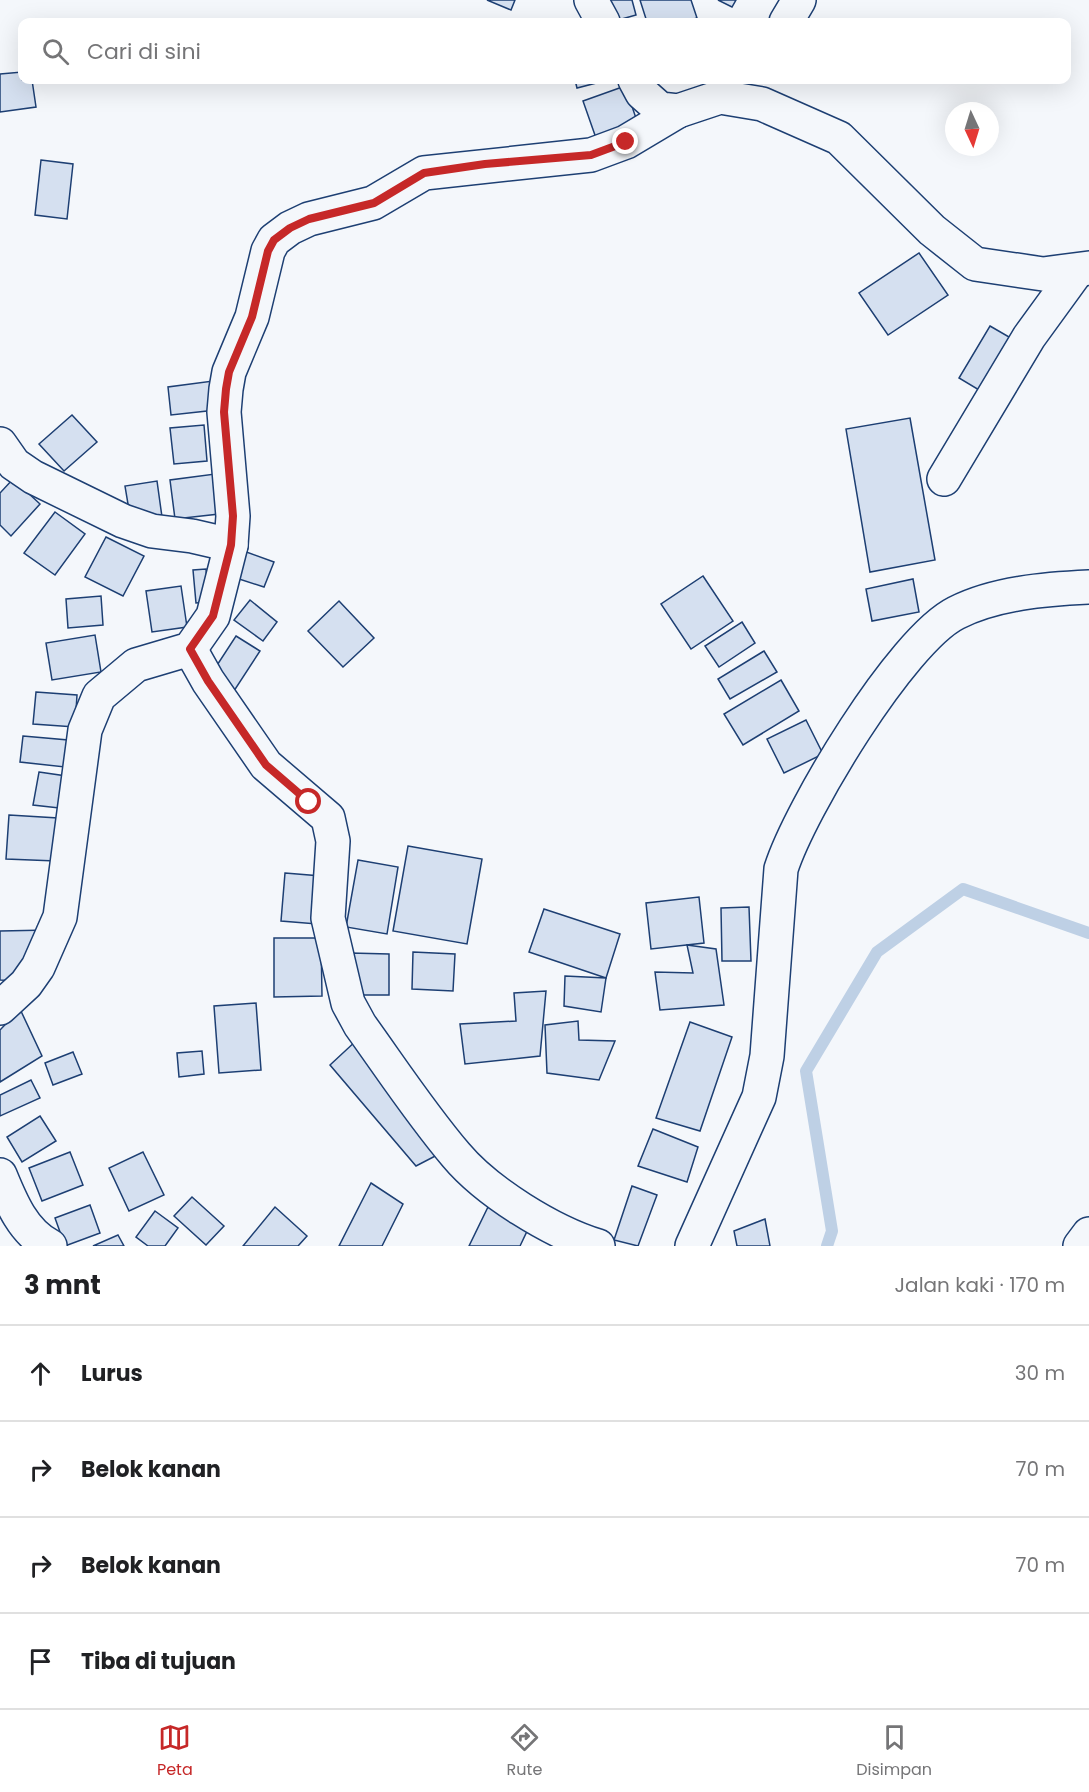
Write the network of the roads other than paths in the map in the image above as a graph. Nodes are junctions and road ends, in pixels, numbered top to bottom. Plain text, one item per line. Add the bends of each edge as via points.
1 (591, 0) edge
2 (799, 0) edge
3 (601, 18) edge
4 (788, 18) edge
5 (637, 84) edge
6 (729, 88) edge
7 (678, 111) junction
8 (1083, 270) edge
9 (0, 444) edge
10 (944, 478) dead end
11 (231, 545) junction
12 (1089, 587) edge
13 (190, 649) junction
14 (0, 1008) edge
15 (0, 1175) edge
16 (1089, 1234) edge
17 (50, 1246) edge
18 (598, 1246) edge
19 (692, 1246) edge
20 (1080, 1246) edge

1 - 3 street
2 - 4 street
5 - 7 street via 660,109
6 - 7 street
6 - 8 street via 840,138 932,230 975,264 1043,274
7 - 11 street via 626,142 591,155 424,173 374,203 309,219 274,240 226,389
8 - 10 street via 1029,337
9 - 11 street via 14,464 33,477 123,521 152,531
11 - 13 street via 213,616
12 - 19 street via 993,600 941,622 902,661 827,775 789,843 781,869 766,1056 759,1097
13 - 14 street via 136,665 109,685 92,710 85,730 60,917 38,968
13 - 18 street via 266,765 328,818 333,841 328,918 348,1003 360,1025 457,1156 511,1204
15 - 17 street via 21,1220
16 - 20 street

